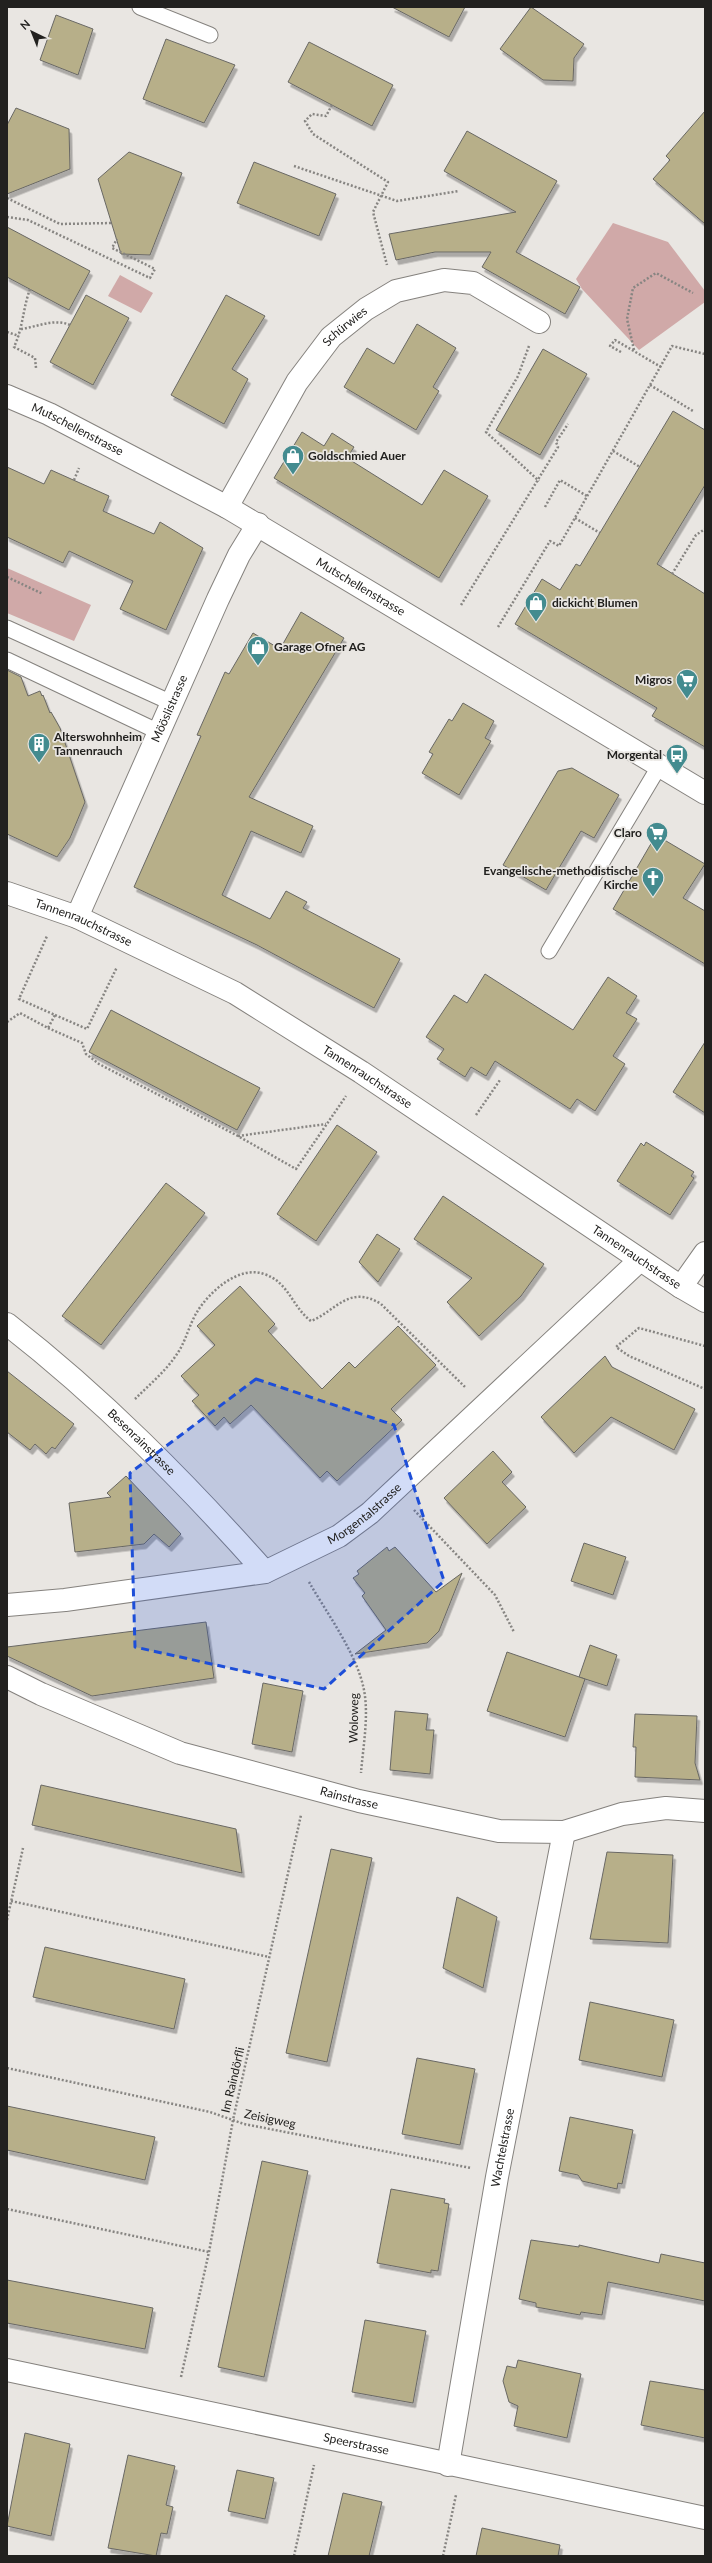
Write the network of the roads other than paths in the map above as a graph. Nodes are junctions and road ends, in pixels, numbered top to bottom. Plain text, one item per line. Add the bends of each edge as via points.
1 (140, 7) edge
2 (210, 35) dead end
3 (539, 322) road end
4 (7, 396) edge
5 (227, 507) junction
6 (258, 524) junction
7 (7, 628) edge
8 (7, 660) edge
9 (172, 702) junction
10 (159, 732) junction
11 (660, 764) junction
12 (705, 793) edge
13 (7, 893) edge
14 (77, 917) junction
15 (550, 951) dead end
16 (705, 1253) edge
17 (640, 1260) junction
18 (681, 1287) junction
19 (705, 1301) edge
20 (7, 1324) edge
21 (265, 1572) junction
22 (7, 1604) edge
23 (7, 1677) edge
24 (705, 1811) edge
25 (564, 1832) junction
26 (7, 2370) edge
27 (448, 2464) junction
28 (705, 2518) edge

1 - 2 lane
3 - 5 street, Schürwies via 473,283 444,280 396,291 366,309 331,337 297,382
4 - 5 street, Mutschellenstrasse via 49,414
5 - 6 street, Mutschellenstrasse
6 - 9 street, Mööslistrasse via 239,555
6 - 11 street, Mutschellenstrasse
7 - 9 lane
8 - 10 lane
9 - 10 street, Mööslistrasse
10 - 14 street, Mööslistrasse
11 - 12 street, Mutschellenstrasse
11 - 15 lane
13 - 14 street, Tannenrauchstrasse
14 - 17 street, Tannenrauchstrasse via 234,993 368,1077
16 - 18 street
17 - 18 street, Tannenrauchstrasse
17 - 21 street, Morgentalstrasse via 370,1513 339,1536
18 - 19 street, Tannenrauchstrasse
20 - 21 street, Besenrainstrasse via 87,1389 131,1429 175,1473
21 - 22 street, Morgentalstrasse via 65,1600
23 - 25 street, Rainstrasse via 180,1753 359,1801 499,1831
24 - 25 street, Rainstrasse via 666,1808 622,1814
25 - 27 street, Wachtelstrasse via 497,2177
26 - 27 street, Speerstrasse
27 - 28 street, Speerstrasse

